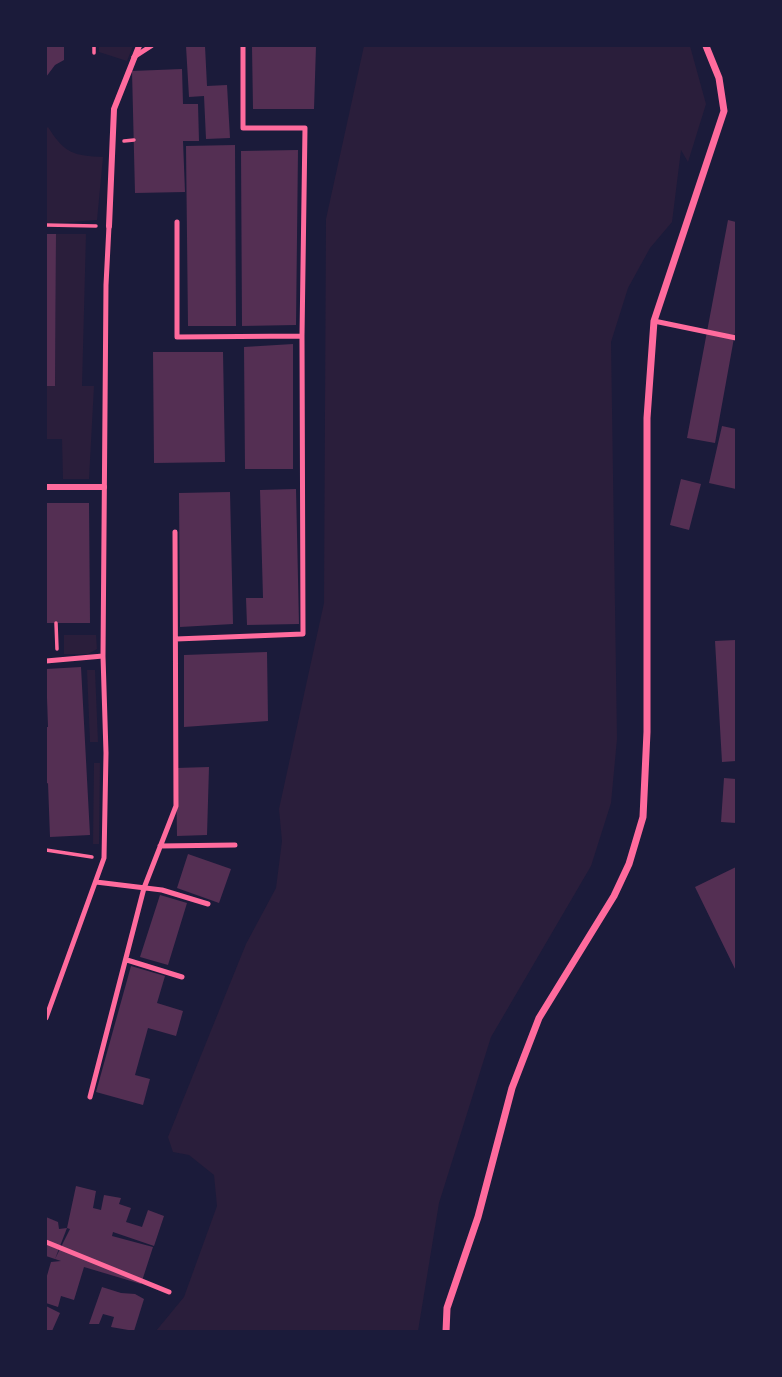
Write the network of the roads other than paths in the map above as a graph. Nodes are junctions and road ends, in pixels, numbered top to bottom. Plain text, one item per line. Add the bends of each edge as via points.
1 (139, 46) edge
2 (152, 46) edge
3 (243, 46) edge
4 (706, 46) edge
5 (134, 57) junction
6 (177, 222) dead end
7 (109, 226) joint
8 (654, 321) junction
9 (302, 336) junction
10 (737, 338) edge
11 (104, 487) junction
12 (46, 488) edge
13 (175, 532) dead end
14 (176, 639) junction
15 (103, 656) junction
16 (46, 661) edge
17 (235, 845) dead end
18 (160, 846) junction
19 (96, 882) junction
20 (144, 888) junction
21 (208, 904) dead end
22 (127, 960) junction
23 (182, 977) dead end
24 (46, 1018) edge
25 (90, 1097) dead end
26 (46, 1242) edge
27 (169, 1292) dead end
28 (446, 1332) edge

1 - 5 street
2 - 5 lane
3 - 9 lane via 243,128 305,128
4 - 8 street via 719,78 724,111
5 - 7 street via 114,109
6 - 9 lane via 177,337
7 - 11 lane
8 - 10 lane
8 - 28 street via 647,418 643,817 614,896 539,1018 512,1088 478,1217 447,1308
9 - 14 lane via 303,634
11 - 12 street
11 - 15 lane
13 - 14 lane
14 - 18 lane via 176,806
15 - 16 lane
15 - 19 lane via 104,859
17 - 18 lane
18 - 20 lane
19 - 20 lane
19 - 24 lane
20 - 21 lane
20 - 22 lane
22 - 23 lane
22 - 25 lane
26 - 27 lane

